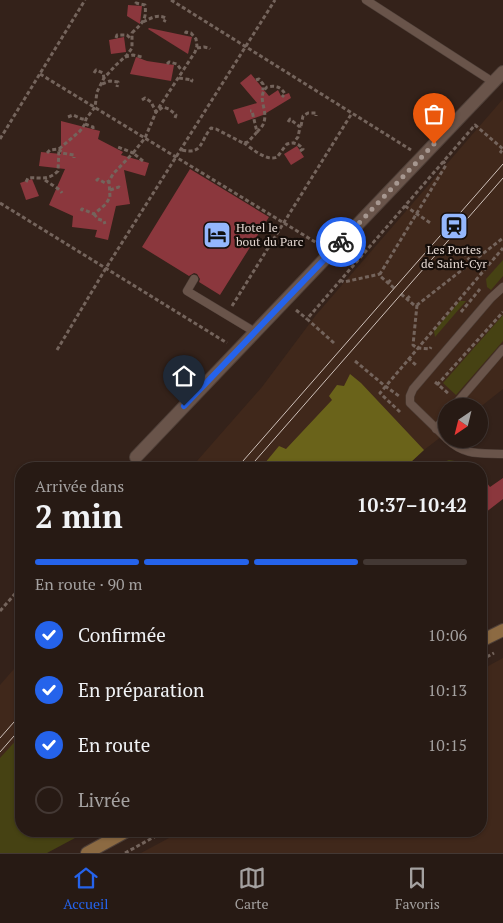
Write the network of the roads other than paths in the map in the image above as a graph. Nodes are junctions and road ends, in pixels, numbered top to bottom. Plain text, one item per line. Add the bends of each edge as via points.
1 (366, 0) edge
2 (503, 72) edge
3 (493, 82) junction
4 (194, 279) dead end
5 (503, 287) edge
6 (255, 332) junction
7 (503, 349) edge
8 (461, 398) edge
9 (438, 426) edge
10 (436, 429) joint
11 (459, 448) edge
12 (503, 454) edge
13 (136, 457) dead end
14 (503, 630) edge
15 (487, 638) edge
16 (116, 837) edge
17 (87, 853) edge

1 - 3 lane
2 - 3 street
3 - 6 street
4 - 6 lane via 187,291
5 - 10 lane via 413,389 410,403
6 - 13 street
7 - 8 lane
9 - 10 lane
11 - 12 lane via 472,453
14 - 15 main road
16 - 17 main road

